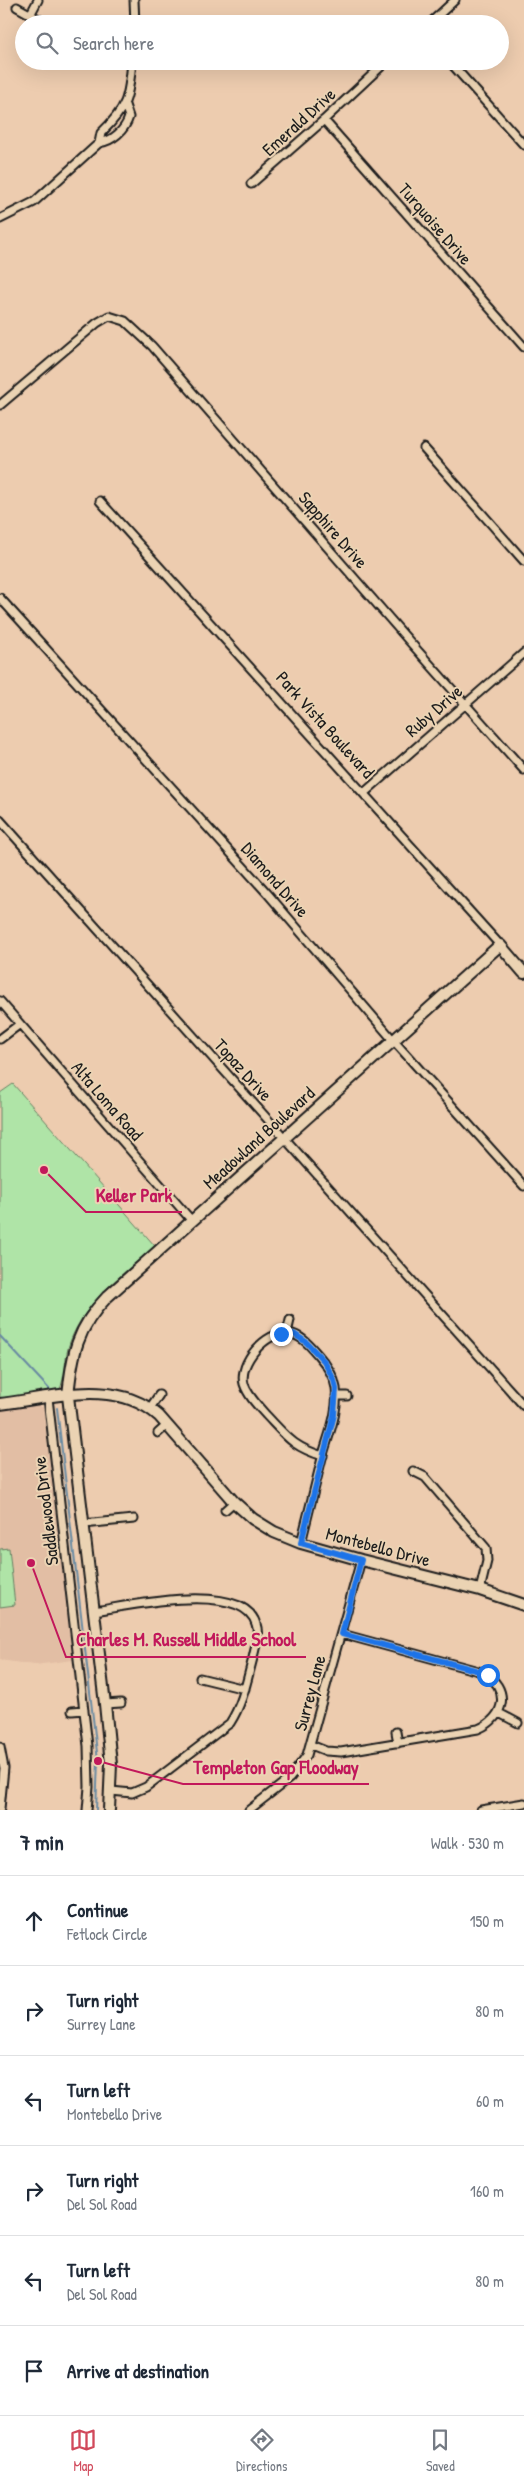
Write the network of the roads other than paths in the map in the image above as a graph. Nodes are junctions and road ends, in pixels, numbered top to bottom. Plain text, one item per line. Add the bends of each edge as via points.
1 (38, 0) edge
2 (134, 0) edge
3 (455, 0) edge
4 (17, 7) dead end
5 (30, 15) joint
6 (135, 15) edge
7 (439, 15) edge
8 (131, 70) edge
9 (377, 70) edge
10 (457, 70) edge
11 (125, 105) junction
12 (324, 120) junction
13 (100, 143) junction
14 (524, 145) edge
15 (251, 184) dead end
16 (0, 219) edge
17 (524, 347) edge
18 (0, 405) edge
19 (424, 448) dead end
20 (100, 501) dead end
21 (524, 561) edge
22 (0, 598) edge
23 (524, 653) edge
24 (465, 704) junction
25 (524, 770) edge
26 (364, 793) junction
27 (0, 820) edge
28 (500, 945) junction
29 (524, 973) edge
30 (0, 1001) edge
31 (20, 1024) junction
32 (0, 1039) edge
33 (393, 1040) junction
34 (284, 1138) junction
35 (524, 1186) edge
36 (192, 1220) junction
37 (290, 1320) dead end
38 (287, 1333) junction
39 (160, 1395) dead end
40 (68, 1396) junction
41 (336, 1396) junction
42 (347, 1396) dead end
43 (48, 1398) junction
44 (0, 1404) edge
45 (524, 1406) edge
46 (150, 1408) junction
47 (167, 1425) junction
48 (158, 1433) dead end
49 (323, 1456) junction
50 (414, 1472) dead end
51 (234, 1502) junction
52 (225, 1510) dead end
53 (134, 1519) dead end
54 (83, 1524) junction
55 (301, 1543) junction
56 (361, 1560) junction
57 (480, 1590) junction
58 (524, 1605) edge
59 (94, 1610) junction
60 (342, 1634) junction
61 (200, 1678) dead end
62 (245, 1689) junction
63 (121, 1703) dead end
64 (105, 1704) junction
65 (84, 1710) junction
66 (72, 1711) dead end
67 (499, 1713) junction
68 (518, 1723) dead end
69 (396, 1732) dead end
70 (398, 1743) junction
71 (311, 1746) junction
72 (0, 1748) edge
73 (110, 1792) junction
74 (524, 1803) edge
75 (0, 1809) edge
76 (87, 1810) edge
77 (109, 1810) edge
78 (249, 1810) edge
79 (481, 1810) edge

1 - 5 street
2 - 6 street
3 - 7 street
4 - 5 street
8 - 11 street
9 - 12 street, Emerald Drive
10 - 14 street
11 - 13 street via 101,133
11 - 13 street via 129,117 127,123 108,142
12 - 15 street, Emerald Drive
12 - 17 street, Turquoise Drive
13 - 16 street via 34,202
18 - 24 street, Sapphire Drive via 97,323 109,316 125,321 144,337
19 - 21 street
20 - 26 street, Park Vista Boulevard
22 - 33 street, Diamond Drive via 267,893
23 - 24 street, Ruby Drive
24 - 25 street, Sapphire Drive
24 - 26 street, Ruby Drive
26 - 28 street, Park Vista Boulevard
27 - 34 street, Topaz Drive
28 - 29 street, Park Vista Boulevard
28 - 33 street, Meadowland Boulevard
30 - 31 street, Alta Loma Road
31 - 32 street
31 - 36 street, Alta Loma Road
33 - 34 street, Meadowland Boulevard
33 - 35 street, Diamond Drive
34 - 36 street, Meadowland Boulevard
34 - 45 street, Topaz Drive
36 - 40 street, Meadowland Boulevard via 106,1297 88,1318 71,1360
37 - 38 street
38 - 41 street via 301,1338 324,1361 334,1380
38 - 49 street via 274,1336 251,1356 244,1369 244,1384 251,1398 291,1442 302,1450
39 - 46 street
40 - 43 street, Montebello Drive
40 - 46 street, Montebello Drive via 91,1393 121,1395
40 - 54 street, Meadowland Boulevard
41 - 42 street
41 - 49 street
43 - 44 street, Montebello Drive
43 - 65 street, Saddlewood Drive
46 - 47 street, Montebello Drive
47 - 48 street
47 - 51 street, Montebello Drive
49 - 55 street
50 - 57 street via 425,1477 484,1544 487,1562
51 - 52 street
51 - 55 street, Montebello Drive via 265,1528
53 - 54 street
54 - 59 street, Meadowland Boulevard
55 - 56 street, Montebello Drive
56 - 57 street, Montebello Drive
56 - 60 street, Surrey Lane
57 - 58 street, Montebello Drive
59 - 62 street via 197,1598 226,1600 242,1606 253,1617 258,1630
59 - 64 street, Meadowland Boulevard
60 - 67 street via 482,1672 498,1686
60 - 71 street, Surrey Lane
61 - 62 street
62 - 73 street via 238,1709 225,1728 139,1791
63 - 64 street
64 - 73 street, Meadowland Boulevard via 111,1764
65 - 66 street
65 - 76 street, Saddlewood Drive via 89,1788
67 - 68 street
67 - 70 street via 492,1722 478,1729
69 - 70 street
70 - 71 street via 341,1752
71 - 78 street, Surrey Lane via 290,1778
72 - 75 street via 4,1768
73 - 77 street, Meadowland Boulevard
74 - 79 street

